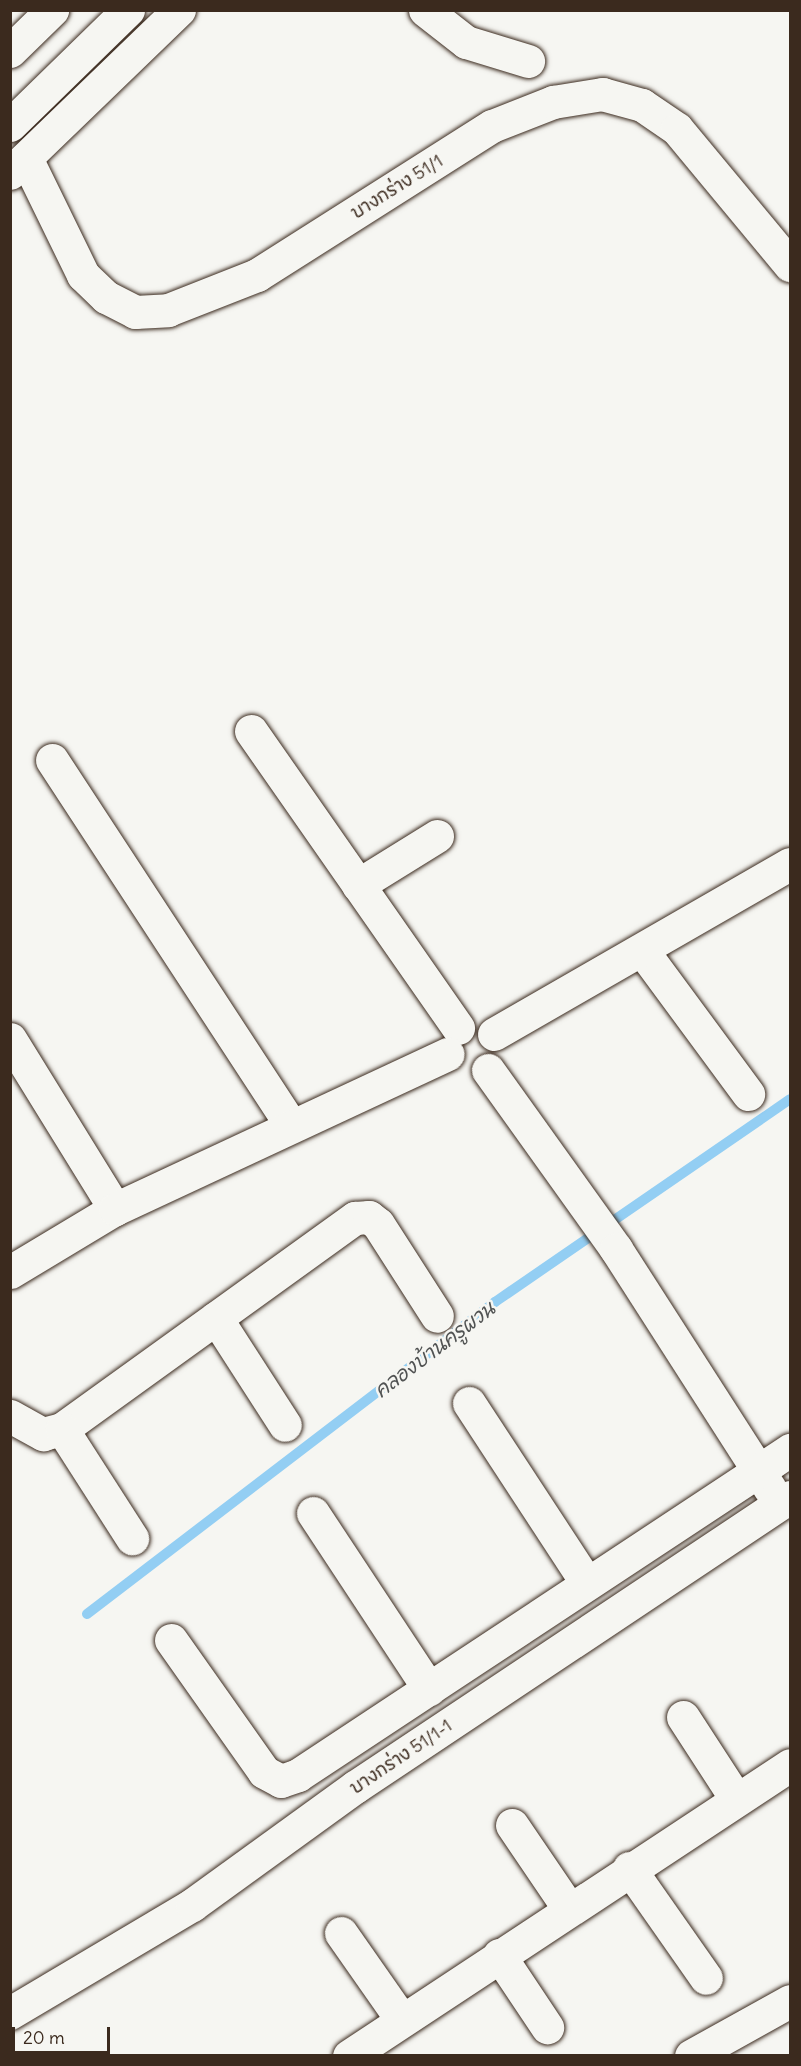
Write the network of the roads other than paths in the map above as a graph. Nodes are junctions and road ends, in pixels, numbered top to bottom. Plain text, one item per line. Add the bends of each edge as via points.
1 (52, 10) edge
2 (128, 10) edge
3 (178, 10) edge
4 (425, 10) edge
5 (10, 51) edge
6 (528, 61) dead end
7 (10, 125) edge
8 (18, 166) edge
9 (785, 258) edge
10 (251, 731) dead end
11 (52, 760) dead end
12 (437, 836) dead end
13 (790, 864) edge
14 (358, 885) junction
15 (642, 950) junction
16 (494, 1034) junction
17 (10, 1039) edge
18 (453, 1041) junction
19 (488, 1070) junction
20 (748, 1094) dead end
21 (290, 1124) junction
22 (115, 1209) junction
23 (10, 1272) edge
24 (437, 1316) dead end
25 (216, 1318) junction
26 (468, 1403) dead end
27 (10, 1416) edge
28 (285, 1425) dead end
29 (62, 1429) junction
30 (790, 1450) edge
31 (758, 1471) junction
32 (787, 1507) edge
33 (312, 1513) dead end
34 (132, 1538) dead end
35 (586, 1582) junction
36 (171, 1640) dead end
37 (429, 1689) junction
38 (683, 1717) dead end
39 (790, 1765) edge
40 (735, 1797) junction
41 (512, 1825) dead end
42 (629, 1868) junction
43 (568, 1909) junction
44 (341, 1933) dead end
45 (499, 1955) junction
46 (706, 1978) dead end
47 (790, 2001) edge
48 (10, 2013) edge
49 (402, 2020) junction
50 (547, 2027) dead end
51 (349, 2055) edge
52 (691, 2055) edge

1 - 5 street
2 - 7 street
3 - 8 street
4 - 6 street via 466,42
8 - 9 street, บางกร่าง 51/1 via 83,275 106,297 135,312 168,310 220,293 257,275 492,126 553,102 602,94 642,105 677,129
10 - 14 street
11 - 21 street
12 - 14 street
13 - 15 street
14 - 18 street
15 - 16 street
15 - 20 street
16 - 18 street via 478,1023
16 - 19 street via 498,1054
17 - 22 street
18 - 19 street via 468,1074
18 - 21 street
19 - 31 street via 608,1238
21 - 22 street
22 - 23 street
24 - 25 street via 369,1217 356,1218
25 - 28 street
25 - 29 street
26 - 35 street
27 - 29 street via 43,1434
29 - 34 street
30 - 31 street
31 - 32 street
31 - 35 street
32 - 48 street, บางกร่าง 51/1-1 via 355,1787 192,1905
33 - 37 street
35 - 37 street
36 - 37 street via 264,1772 281,1781 298,1776
38 - 40 street
39 - 40 street
40 - 42 street
41 - 43 street
42 - 43 street
42 - 46 street
43 - 45 street
44 - 49 street
45 - 49 street
45 - 50 street
47 - 52 street
49 - 51 street

